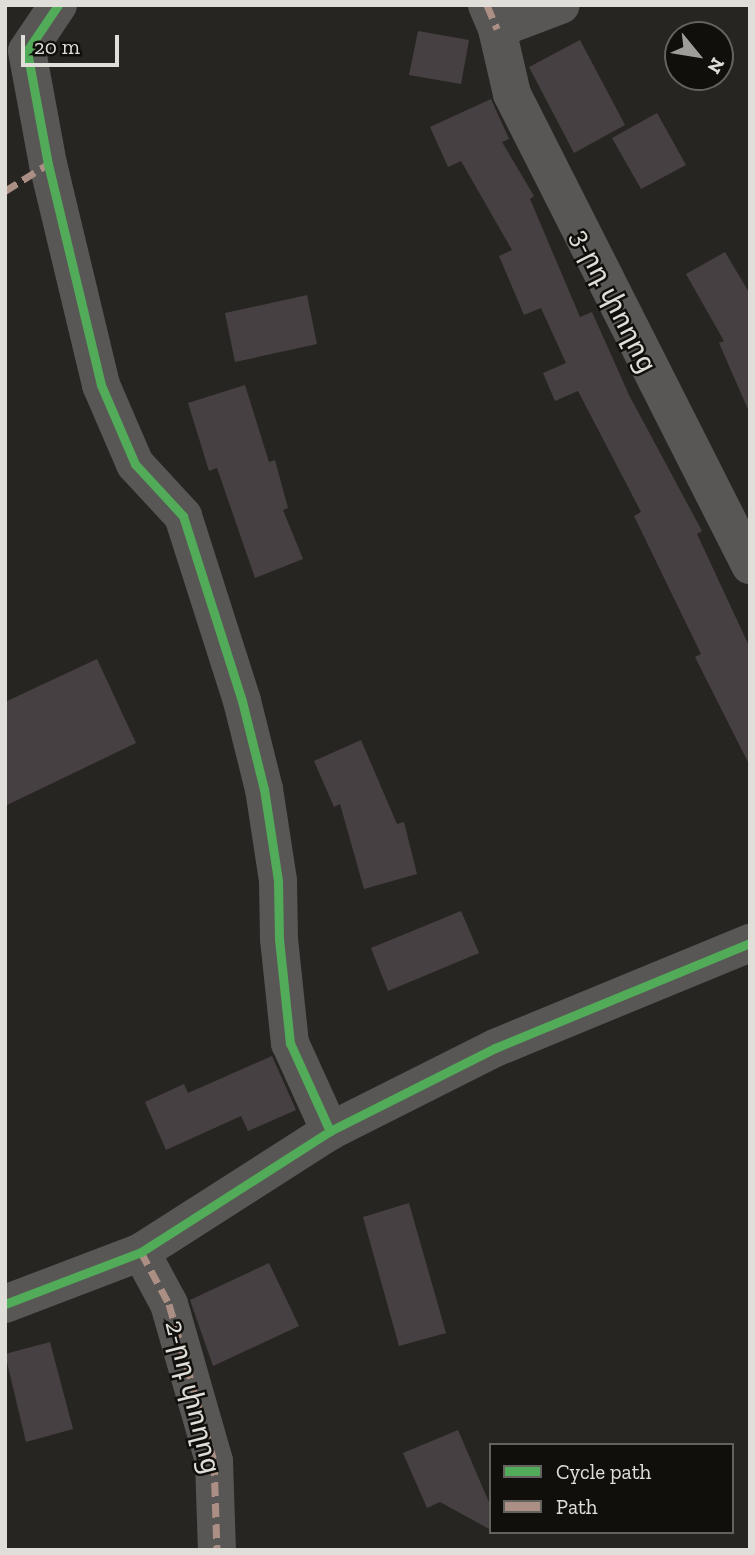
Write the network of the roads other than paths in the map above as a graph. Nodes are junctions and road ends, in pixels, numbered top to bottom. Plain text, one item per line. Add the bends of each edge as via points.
1 (58, 5) edge
2 (561, 5) edge
3 (492, 17) edge
4 (750, 565) edge
5 (750, 943) edge
6 (330, 1131) junction
7 (141, 1252) junction
8 (5, 1304) edge
9 (217, 1550) edge

1 - 6 street via 27,51 48,164 101,385 135,464 183,516 242,701 264,789 278,881 278,939 290,1043
2 - 3 street
3 - 4 street, 3-րդ փողոց via 512,94
5 - 6 street via 495,1048
6 - 7 street
7 - 8 street
7 - 9 street, 2-րդ փողոց via 169,1304 215,1461

